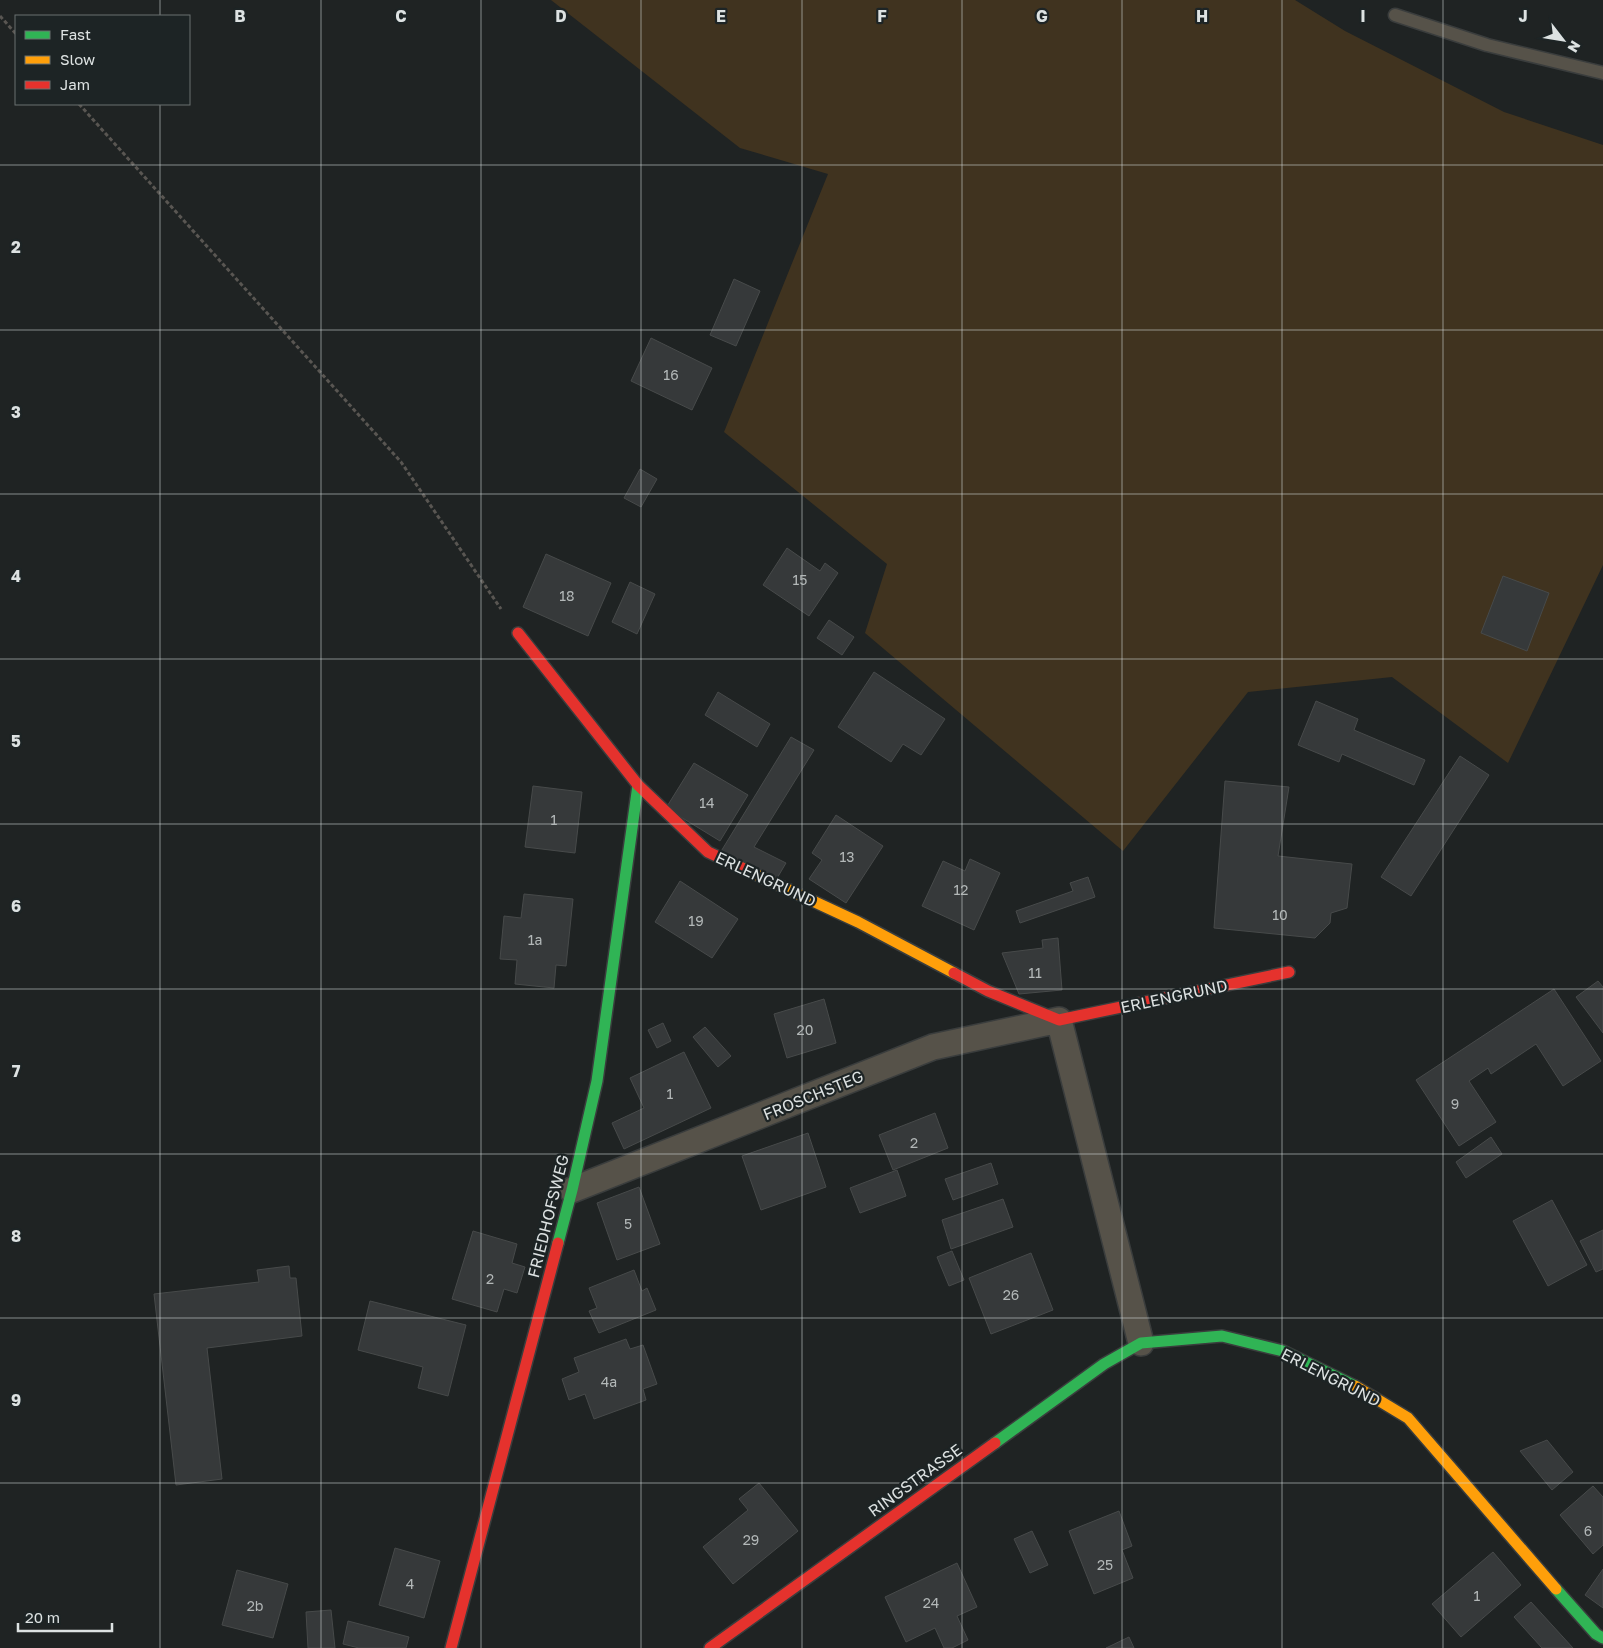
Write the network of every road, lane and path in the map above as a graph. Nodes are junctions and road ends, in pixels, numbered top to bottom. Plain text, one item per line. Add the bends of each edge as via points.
1 (1395, 15) dead end
2 (0, 16) edge
3 (15, 33) edge
4 (1603, 73) edge
5 (80, 105) edge
6 (518, 633) joint
7 (638, 785) junction
8 (1289, 972) dead end
9 (1059, 1020) junction
10 (572, 1190) junction
11 (1141, 1343) junction
12 (1603, 1638) edge
13 (714, 1646) edge
14 (451, 1648) edge

1 - 4 lane via 1487,45
2 - 3 path
5 - 6 path via 401,462
6 - 7 street, ERLENGRUND
7 - 9 street, ERLENGRUND via 708,852 858,922 988,991
7 - 10 street, FRIEDHOFSWEG via 597,1081
8 - 9 street, ERLENGRUND
9 - 10 street, FROSCHSTEG via 932,1047
9 - 11 street
10 - 14 street, FRIEDHOFSWEG
11 - 12 street, ERLENGRUND via 1222,1336 1283,1351 1354,1385 1408,1418 1596,1634
11 - 13 street, RINGSTRASSE via 1104,1364

